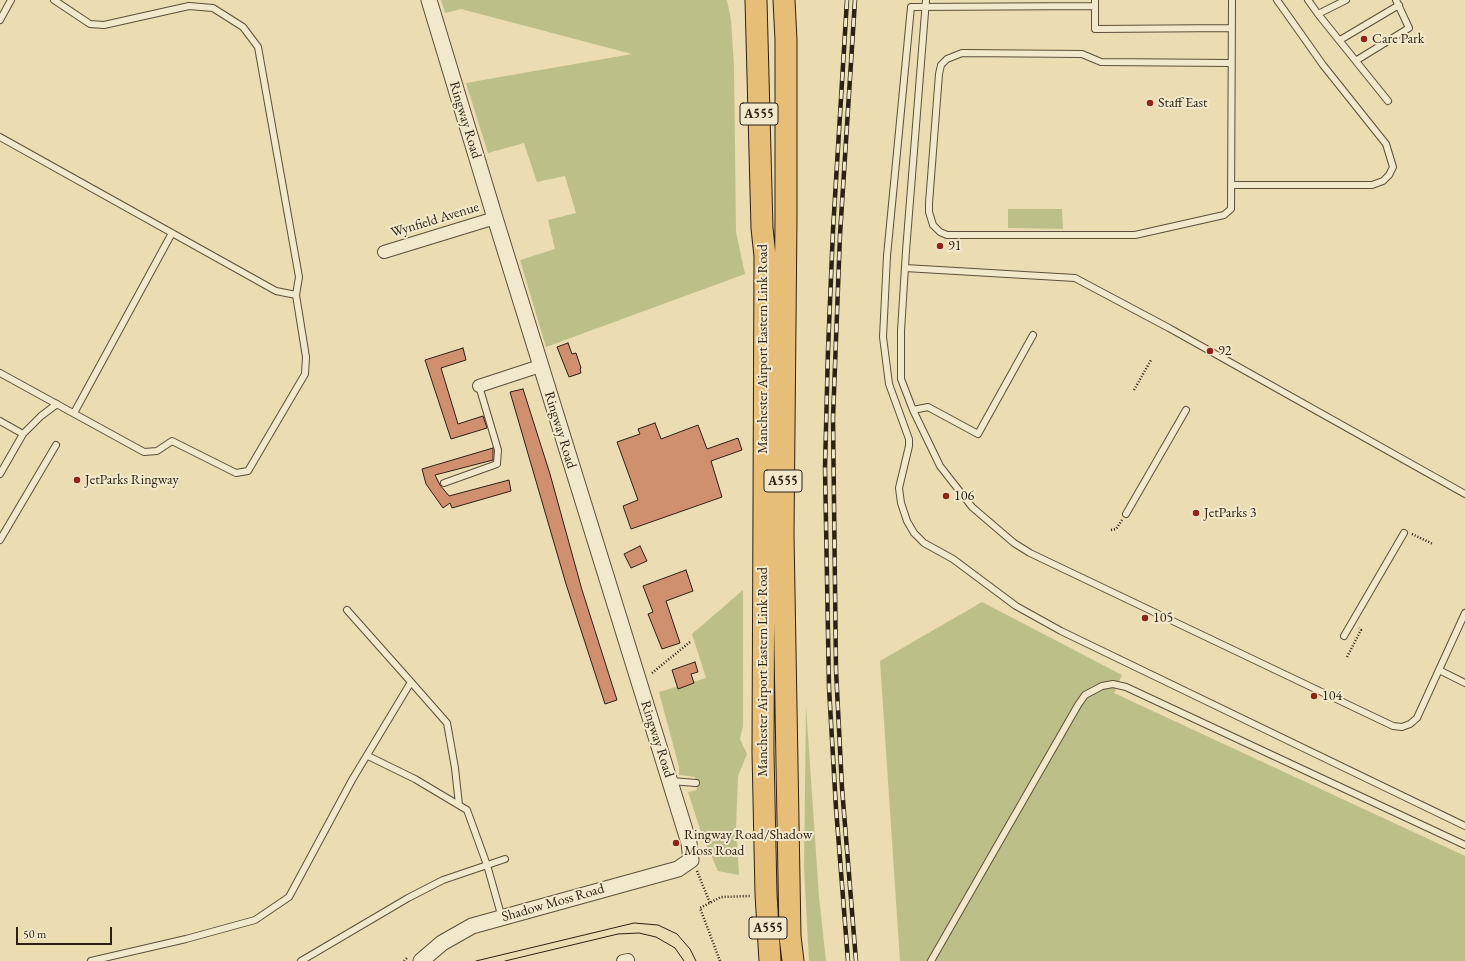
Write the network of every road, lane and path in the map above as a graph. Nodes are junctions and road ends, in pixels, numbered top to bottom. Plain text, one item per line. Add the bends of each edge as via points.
1 (11, 0) edge
2 (54, 0) edge
3 (429, 0) edge
4 (756, 0) edge
5 (784, 0) edge
6 (926, 0) edge
7 (1232, 0) edge
8 (1277, 0) edge
9 (1308, 0) edge
10 (1346, 0) edge
11 (1095, 3) edge
12 (1398, 3) edge
13 (926, 7) junction
14 (1318, 14) junction
15 (0, 20) edge
16 (1232, 28) junction
17 (1340, 40) junction
18 (1357, 60) junction
19 (1232, 63) junction
20 (1388, 101) dead end
21 (0, 137) edge
22 (1232, 185) junction
23 (494, 218) junction
24 (172, 233) junction
25 (384, 252) dead end
26 (905, 268) junction
27 (296, 295) junction
28 (1033, 335) dead end
29 (1151, 360) dead end
30 (540, 366) junction
31 (0, 373) edge
32 (479, 386) joint
33 (1134, 390) dead end
34 (57, 404) junction
35 (913, 410) junction
36 (1186, 410) dead end
37 (74, 413) junction
38 (0, 421) edge
39 (23, 434) junction
40 (56, 445) dead end
41 (0, 474) edge
42 (444, 483) dead end
43 (1465, 494) edge
44 (1126, 514) dead end
45 (1119, 524) dead end
46 (1111, 530) dead end
47 (1404, 533) dead end
48 (1420, 538) dead end
49 (0, 540) edge
50 (1433, 544) dead end
51 (347, 610) dead end
52 (1465, 613) edge
53 (1344, 636) dead end
54 (690, 642) dead end
55 (1350, 652) dead end
56 (1347, 657) dead end
57 (1439, 670) junction
58 (652, 673) dead end
59 (411, 682) junction
60 (1465, 683) edge
61 (368, 756) junction
62 (670, 781) junction
63 (696, 783) dead end
64 (459, 805) junction
65 (1465, 826) edge
66 (1465, 845) edge
67 (504, 859) dead end
68 (691, 860) junction
69 (487, 865) junction
70 (756, 895) dead end
71 (710, 903) junction
72 (502, 918) junction
73 (91, 961) edge
74 (301, 961) edge
75 (421, 961) edge
76 (720, 961) edge
77 (770, 961) edge
78 (793, 961) edge
79 (931, 961) edge

1 - 15 lane
2 - 27 lane via 90,24 104,25 189,6 213,8 243,27 258,47 268,96 299,277
3 - 23 street, Ringway Road
4 - 77 highway, Manchester Airport Eastern Link Road / A555 via 762,228 765,256 763,752
5 - 78 highway, Manchester Airport Eastern Link Road / A555 via 786,219 783,534 790,928
6 - 13 lane
7 - 16 lane
8 - 22 lane via 1323,65 1386,144 1393,167 1383,182 1372,185
9 - 14 lane
10 - 14 lane
11 - 13 lane
11 - 16 lane via 1095,29
12 - 17 lane
12 - 18 lane via 1409,28
13 - 26 lane
13 - 65 lane via 911,7 895,170 883,337 889,384 909,439 899,488 901,503 914,533 924,543 953,559 1016,606 1061,631
14 - 17 lane
16 - 19 lane
17 - 18 lane
18 - 20 lane
19 - 22 lane
19 - 22 lane via 1101,62 1082,54 962,53 947,59 941,65 938,74 929,212 933,225 940,232 947,234 1135,235 1224,214 1231,209
21 - 24 lane
23 - 25 street, Wynfield Avenue
23 - 30 street, Ringway Road
24 - 27 lane via 276,291
24 - 37 lane
26 - 35 lane via 901,379
26 - 43 lane via 1075,278
27 - 37 lane via 306,357 305,374 248,471 236,473 172,441 157,451 144,452
28 - 35 lane via 978,434 928,407
29 - 33 path
30 - 32 street
30 - 62 street, Ringway Road
31 - 34 lane
32 - 42 lane via 498,450 497,464
34 - 37 lane
34 - 39 lane
35 - 57 lane via 940,466 972,507 1014,543 1030,553 1393,726 1402,728 1417,718
36 - 44 lane
38 - 39 lane
39 - 41 lane
40 - 49 lane
45 - 46 path
47 - 53 lane
48 - 50 path
51 - 59 lane
52 - 57 lane
54 - 58 path
55 - 56 path
57 - 60 lane
59 - 61 lane
59 - 64 lane via 447,723
61 - 64 lane
61 - 73 lane via 352,780 289,897 274,909 255,920
62 - 63 lane
62 - 68 street, Ringway Road via 689,843
64 - 69 lane via 470,815
66 - 79 lane via 1126,687 1113,684 1102,686 1085,696 1078,705
67 - 69 lane
68 - 71 path
68 - 72 street, Shadow Moss Road via 678,868
69 - 72 lane
69 - 74 lane via 443,880
70 - 71 path via 721,897
71 - 76 path via 700,908
72 - 75 street, Shadow Moss Road via 466,929 442,943

